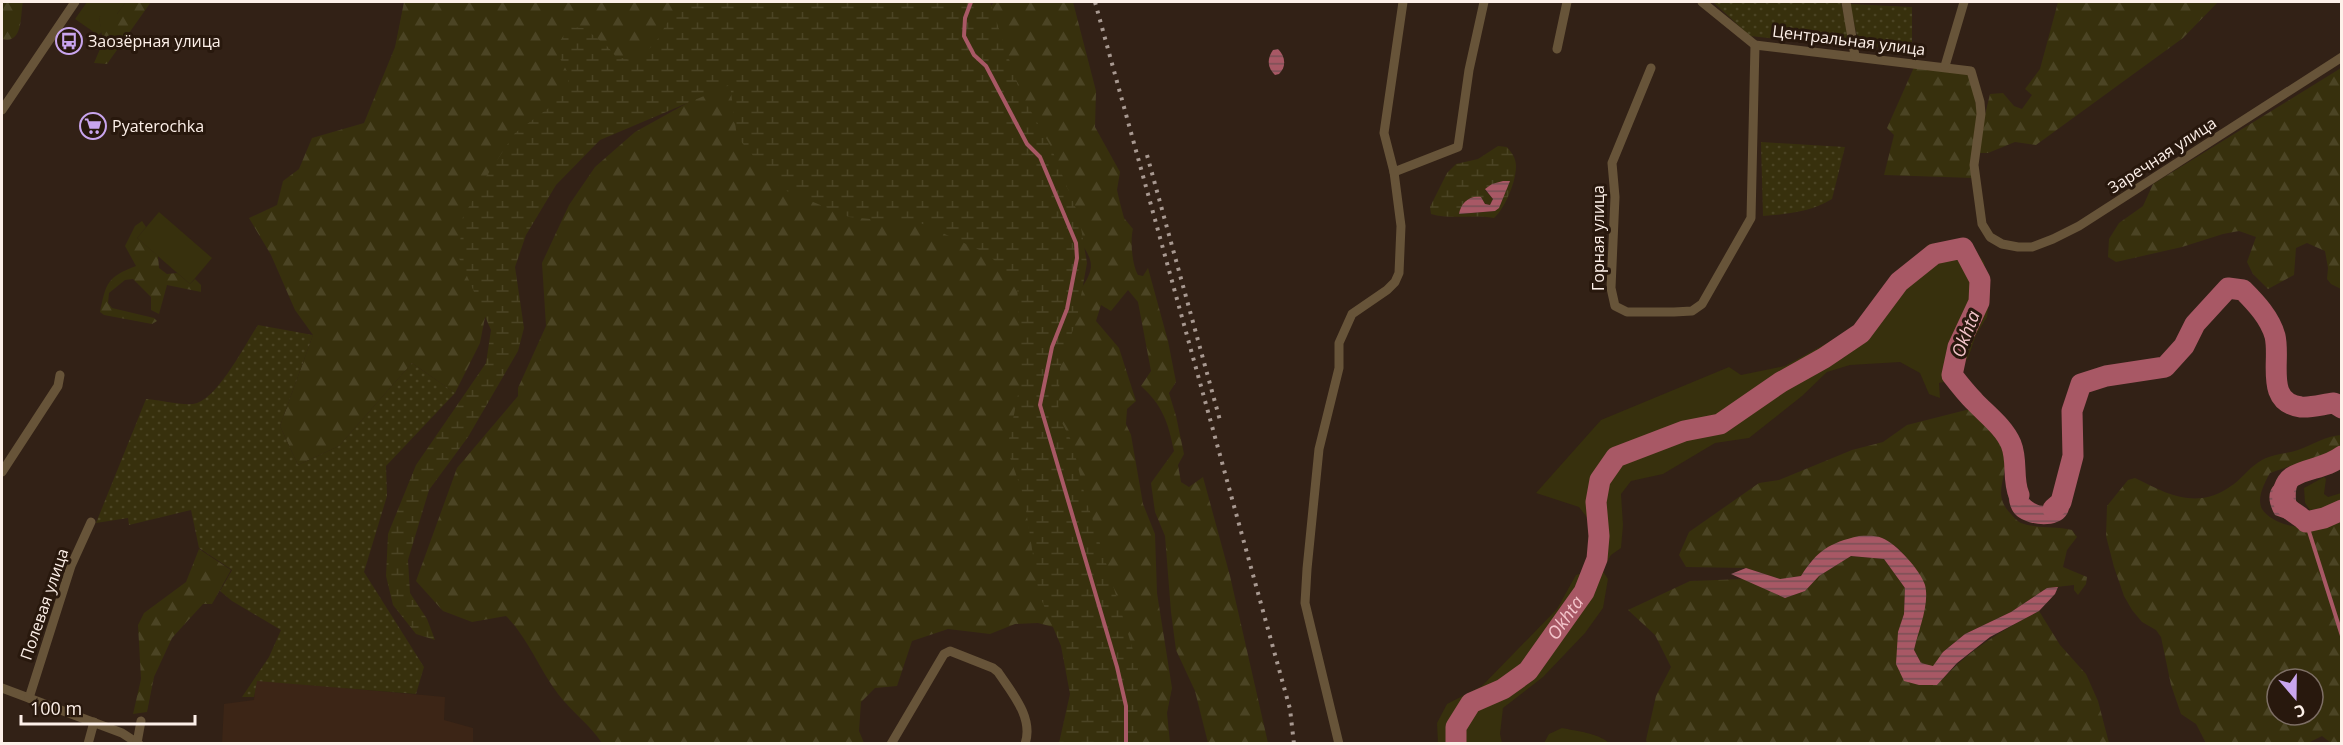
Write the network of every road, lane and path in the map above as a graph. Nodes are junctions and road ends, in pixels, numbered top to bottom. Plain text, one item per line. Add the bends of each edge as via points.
1 (75, 2) edge
2 (1403, 2) edge
3 (1484, 2) edge
4 (1567, 2) edge
5 (1702, 2) edge
6 (1845, 2) edge
7 (1964, 2) edge
8 (1755, 45) junction
9 (1557, 49) dead end
10 (1855, 56) junction
11 (2342, 57) edge
12 (1945, 66) junction
13 (1651, 68) dead end
14 (1971, 70) joint
15 (2, 110) edge
16 (1394, 172) junction
17 (60, 375) dead end
18 (2, 472) edge
19 (91, 522) dead end
20 (2, 688) edge
21 (29, 698) junction
22 (141, 721) dead end
23 (94, 722) junction
24 (138, 743) edge
25 (88, 744) edge
26 (891, 744) edge
27 (1025, 744) edge
28 (1339, 744) edge

1 - 15 street
2 - 16 street via 1384,133
3 - 16 street via 1458,147
4 - 9 street
5 - 8 street, Центральная улица
6 - 10 street
7 - 12 street
8 - 10 street, Центральная улица
8 - 13 street, Горная улица via 1751,218 1702,304 1692,310 1627,312 1615,306 1611,288 1615,197 1612,163
10 - 12 street, Центральная улица
11 - 14 street, Заречная улица via 2079,226 2032,247 2002,244 1990,237 1982,225 1974,165 1981,108
12 - 14 street, Центральная улица
16 - 28 street via 1401,226 1399,273 1387,290 1352,315 1340,343 1340,368 1319,449 1307,569 1305,603
17 - 18 street via 57,386
19 - 21 street, Полевая улица via 71,566
20 - 21 street
21 - 23 street
22 - 24 street
23 - 24 street
23 - 25 street
26 - 27 street via 944,654 950,651 998,672 1026,717 1029,731

